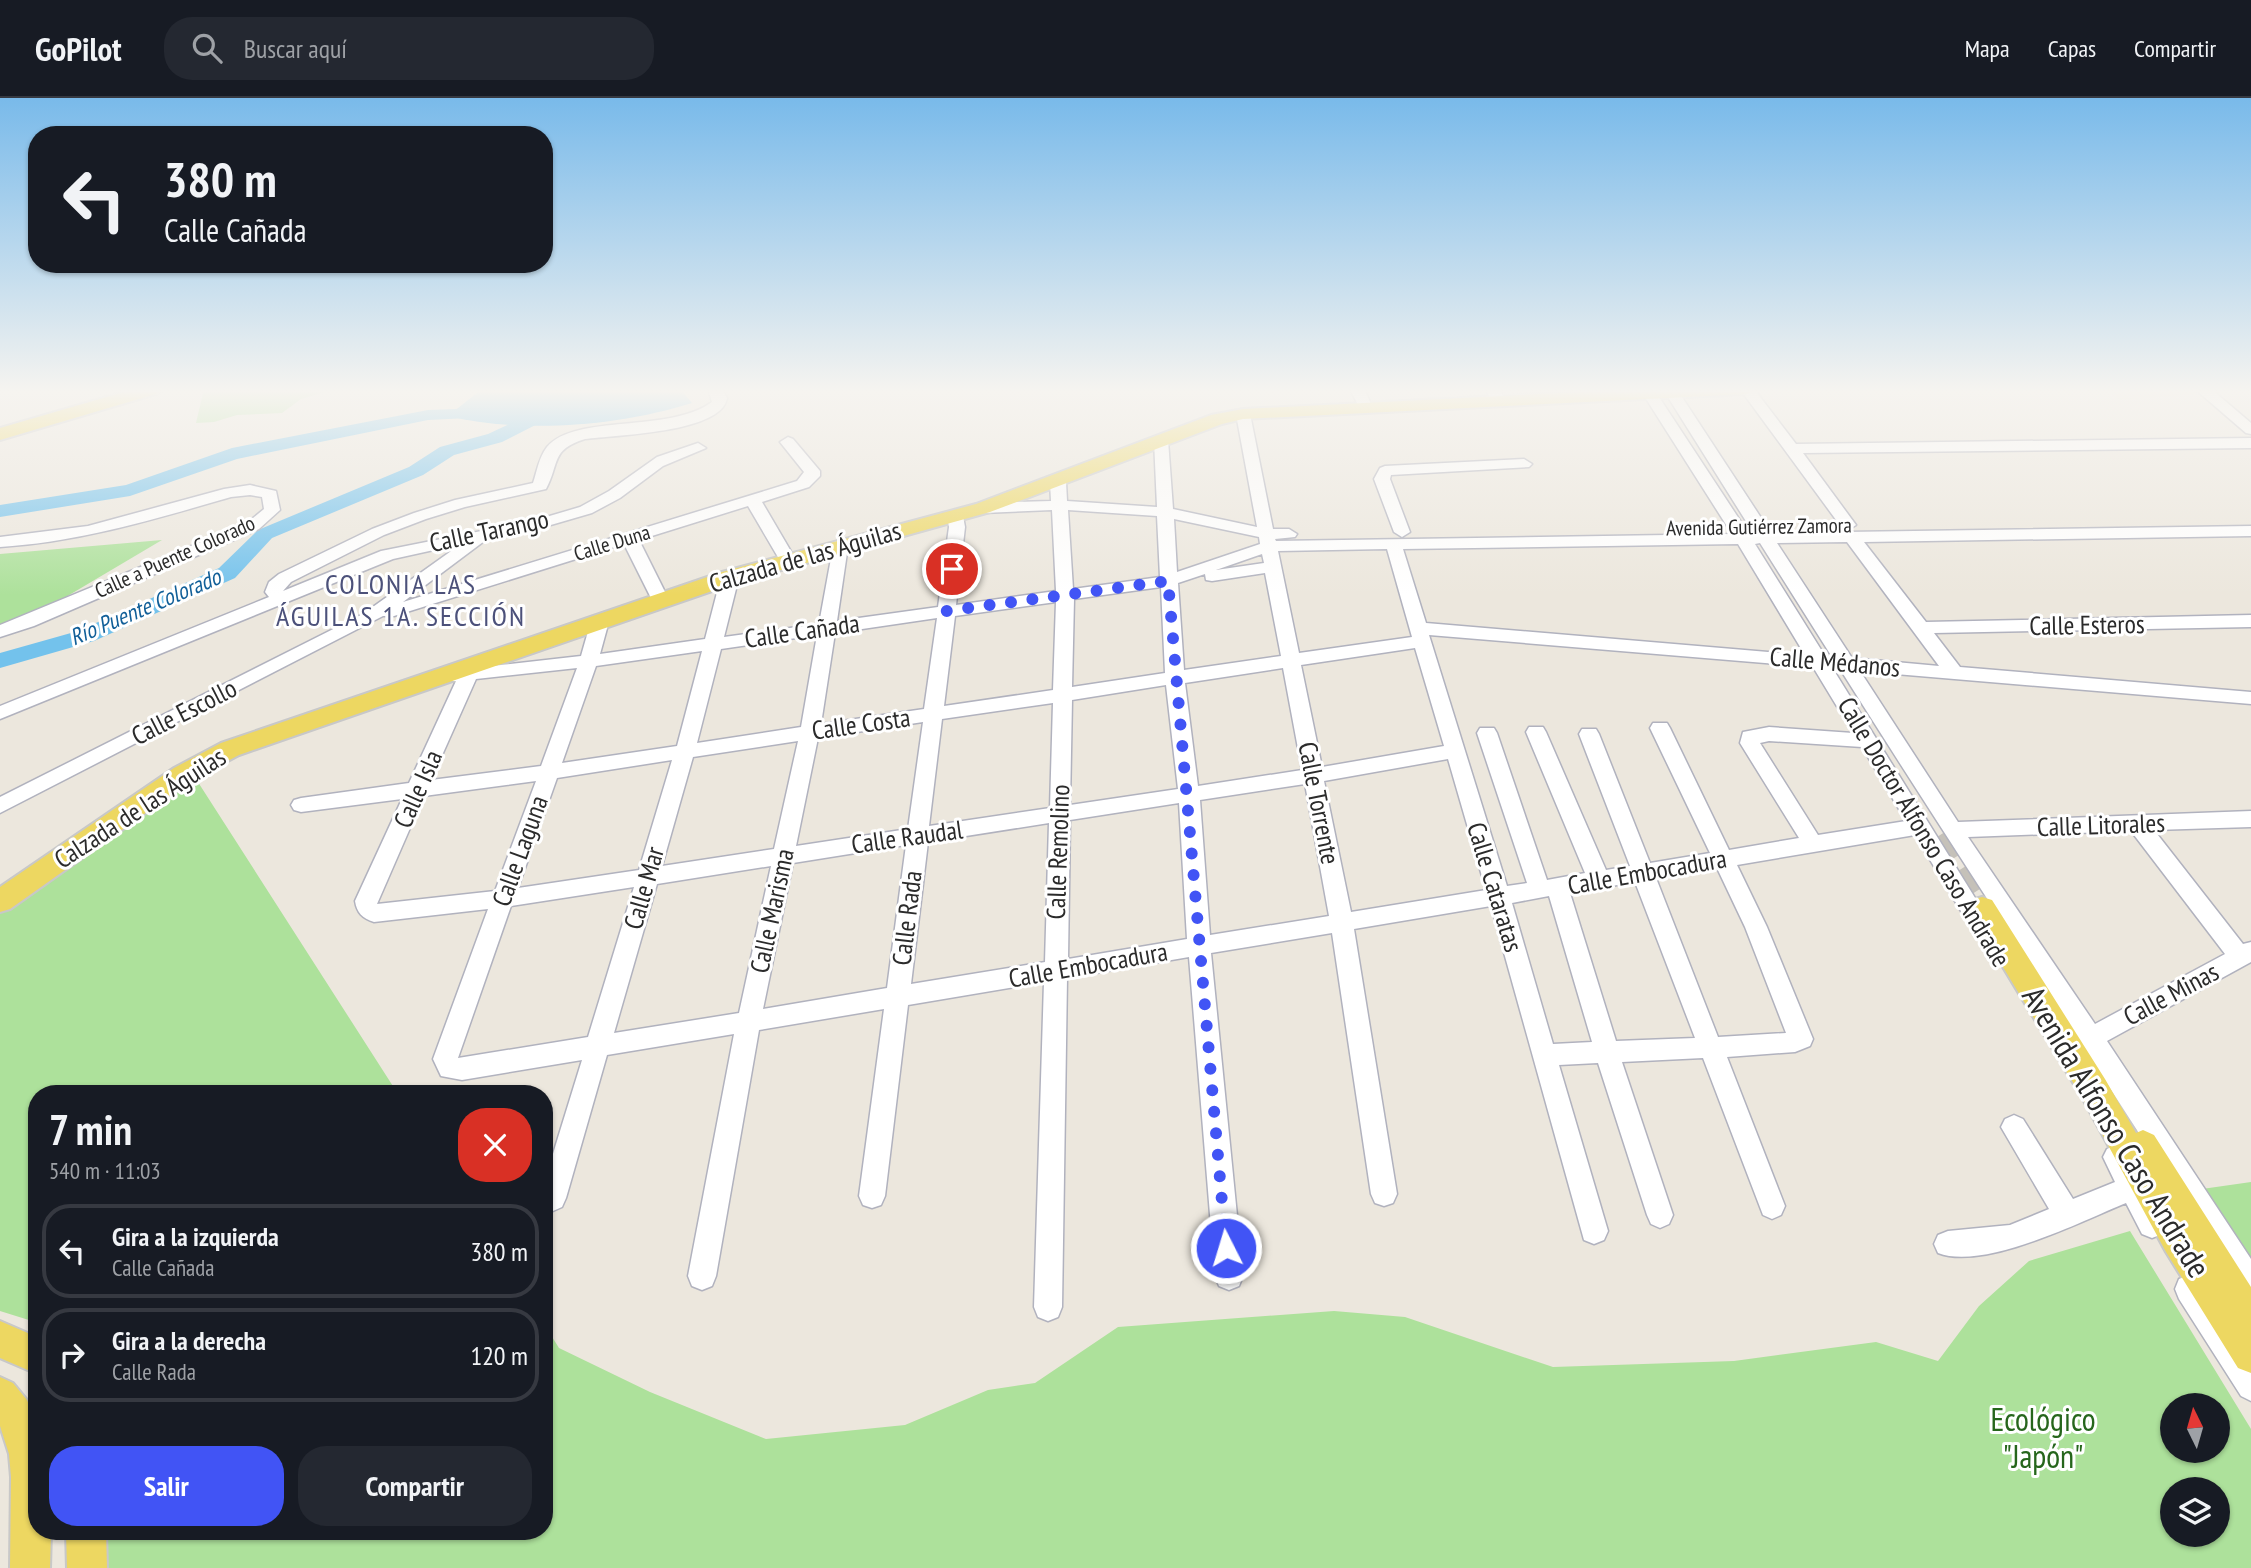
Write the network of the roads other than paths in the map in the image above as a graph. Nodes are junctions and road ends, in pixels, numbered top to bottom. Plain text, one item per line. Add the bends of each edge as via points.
1 (550, 458) edge
2 (673, 458) edge
3 (799, 458) edge
4 (1118, 458) edge
5 (1162, 458) edge
6 (1252, 458) edge
7 (1694, 458) edge
8 (1709, 458) edge
9 (1797, 458) edge
10 (1524, 464) dead end
11 (1058, 482) junction
12 (753, 500) junction
13 (1060, 505) junction
14 (983, 508) junction
15 (1166, 513) junction
16 (955, 516) junction
17 (2251, 518) edge
18 (1850, 531) junction
19 (2251, 531) edge
20 (1751, 533) junction
21 (481, 537) junction
22 (629, 537) junction
23 (1397, 538) junction
24 (0, 542) edge
25 (840, 546) junction
26 (1270, 549) junction
27 (788, 560) junction
28 (730, 577) junction
29 (1168, 581) junction
30 (1065, 593) junction
31 (280, 598) junction
32 (660, 600) junction
33 (946, 611) junction
34 (369, 618) junction
35 (600, 621) junction
36 (2251, 621) edge
37 (828, 626) junction
38 (1922, 628) junction
39 (0, 631) edge
40 (1420, 635) junction
41 (712, 643) junction
42 (1289, 660) junction
43 (589, 661) junction
44 (1819, 661) junction
45 (1843, 663) junction
46 (1953, 671) junction
47 (468, 676) junction
48 (436, 677) junction
49 (1175, 679) junction
50 (1063, 695) junction
51 (2251, 698) edge
52 (0, 713) edge
53 (934, 714) junction
54 (1660, 728) dead end
55 (810, 732) junction
56 (1536, 732) dead end
57 (1487, 733) dead end
58 (1589, 734) dead end
59 (1869, 741) junction
60 (685, 751) junction
61 (1454, 751) junction
62 (548, 772) junction
63 (1315, 775) junction
64 (419, 789) junction
65 (1189, 795) junction
66 (301, 805) dead end
67 (0, 806) edge
68 (1059, 815) junction
69 (2251, 820) edge
70 (2137, 824) junction
71 (1921, 826) junction
72 (1952, 830) junction
73 (916, 836) junction
74 (1813, 844) junction
75 (785, 855) junction
76 (1722, 859) junction
77 (1643, 872) junction
78 (648, 876) junction
79 (1599, 880) junction
80 (1548, 888) junction
81 (1499, 897) junction
82 (503, 899) junction
83 (0, 901) edge
84 (366, 901) joint
85 (1342, 923) junction
86 (1199, 946) junction
87 (2245, 953) edge
88 (1054, 971) junction
89 (898, 996) junction
90 (749, 1020) junction
91 (2091, 1038) junction
92 (599, 1046) junction
93 (1712, 1047) junction
94 (1606, 1050) junction
95 (1544, 1055) junction
96 (462, 1069) joint
97 (2014, 1127) dead end
98 (2131, 1188) junction
99 (1384, 1194) dead end
100 (872, 1196) dead end
101 (553, 1198) dead end
102 (1772, 1206) dead end
103 (2067, 1213) junction
104 (1660, 1215) dead end
105 (1594, 1231) dead end
106 (1948, 1244) dead end
107 (702, 1276) dead end
108 (1229, 1276) dead end
109 (2251, 1284) edge
110 (1048, 1307) dead end
111 (2251, 1319) edge
112 (0, 1339) edge
113 (28, 1352) edge
114 (2251, 1355) edge
115 (2251, 1386) edge
116 (0, 1396) edge
117 (28, 1462) edge
118 (30, 1540) edge
119 (86, 1540) edge
120 (30, 1568) edge
121 (87, 1568) edge

1 - 31 street via 540,486 461,503 378,532 285,578 275,586
2 - 21 street, Calle Tarango via 584,510
3 - 12 street, Calle Duna via 812,476 803,484
4 - 11 main road, Calzada de las Águilas
5 - 15 street
6 - 26 street, Calle Torrente
7 - 20 street, Calle Doctor Alfonso Caso Andrade
8 - 20 street, Calle Doctor Alfonso Caso Andrade
9 - 18 street
10 - 23 street, Calle Cataratas via 1385,471 1382,479
11 - 13 street, Calle Remolino
11 - 14 main road, Calzada de las Águilas
12 - 22 street, Calle Duna
12 - 27 street
13 - 14 street
13 - 15 street
13 - 30 street, Calle Remolino
14 - 16 main road, Calzada de las Águilas
15 - 26 street
15 - 29 street
16 - 25 main road, Calzada de las Águilas
16 - 33 street, Calle Rada
17 - 18 street, Avenida Gutiérrez Zamora
18 - 19 street, Avenida Gutiérrez Zamora
18 - 20 street, Avenida Gutiérrez Zamora
18 - 38 street
20 - 23 street, Avenida Gutiérrez Zamora
20 - 44 street, Calle Doctor Alfonso Caso Andrade
20 - 45 street, Calle Doctor Alfonso Caso Andrade
21 - 31 street, Calle Tarango via 441,541 387,555
21 - 34 street
22 - 32 street
22 - 34 street, Calle Duna
23 - 26 street, Avenida Gutiérrez Zamora
23 - 40 street, Calle Cataratas
24 - 39 street, Calle a Puente Colorado via 103,529 230,492 270,494 272,510 253,526
25 - 27 main road, Calzada de las Águilas
25 - 37 street, Calle Marisma
26 - 29 street, Calle Cañada
26 - 42 street, Calle Torrente
27 - 28 main road, Calzada de las Águilas
28 - 32 main road, Calzada de las Águilas
28 - 41 street, Calle Mar
29 - 30 street, Calle Cañada
29 - 49 street
30 - 33 street, Calle Cañada
30 - 50 street, Calle Remolino
31 - 52 street, Calle Tarango
32 - 35 main road, Calzada de las Águilas
33 - 37 street, Calle Cañada
33 - 53 street, Calle Rada
34 - 67 street, Calle Escollo
35 - 43 street, Calle Laguna
35 - 48 main road, Calzada de las Águilas
36 - 38 street, Calle Esteros
37 - 41 street, Calle Cañada
37 - 55 street, Calle Marisma
38 - 46 street
40 - 42 street, Calle Costa
40 - 44 street, Calle Médanos
40 - 61 street, Calle Cataratas
41 - 43 street, Calle Cañada
41 - 60 street, Calle Mar
42 - 49 street, Calle Costa
42 - 63 street, Calle Torrente
43 - 47 street, Calle Cañada
43 - 62 street, Calle Laguna
44 - 45 street, Calle Médanos
44 - 59 street, Calle Doctor Alfonso Caso Andrade
45 - 46 street, Calle Médanos
45 - 72 street, Calle Doctor Alfonso Caso Andrade
46 - 51 street, Calle Médanos
47 - 48 street, Calle Cañada
47 - 64 street, Calle Isla
48 - 83 main road, Calzada de las Águilas via 199,764
49 - 50 street, Calle Costa
49 - 65 street
50 - 53 street, Calle Costa
50 - 68 street, Calle Remolino
53 - 55 street, Calle Costa
53 - 73 street, Calle Rada
54 - 76 street
55 - 60 street, Calle Costa
55 - 75 street, Calle Marisma
56 - 79 street
57 - 80 street
58 - 77 street
59 - 71 street, Calle Doctor Alfonso Caso Andrade
59 - 74 street via 1769,734 1750,737 1749,743
60 - 62 street, Calle Costa
60 - 78 street, Calle Mar
61 - 63 street, Calle Raudal
61 - 81 street, Calle Cataratas
62 - 64 street, Calle Costa
62 - 82 street, Calle Laguna
63 - 65 street, Calle Raudal
63 - 85 street, Calle Torrente
64 - 66 street, Calle Costa
64 - 84 street, Calle Isla
65 - 68 street, Calle Raudal
65 - 86 street
68 - 73 street, Calle Raudal
68 - 88 street, Calle Remolino
69 - 70 street, Calle Litorales
70 - 72 street, Calle Litorales
70 - 87 street
71 - 74 street, Calle Embocadura
71 - 98 street, Calle Doctor Alfonso Caso Andrade via 2080,1087
72 - 91 street, Calle Doctor Alfonso Caso Andrade
73 - 75 street, Calle Raudal
73 - 89 street, Calle Rada
74 - 76 street, Calle Embocadura
75 - 78 street, Calle Raudal
75 - 90 street, Calle Marisma
76 - 77 street, Calle Embocadura
76 - 93 street via 1756,927 1801,1038 1767,1045
77 - 79 street, Calle Embocadura
77 - 93 street
78 - 82 street, Calle Raudal
78 - 92 street, Calle Mar
79 - 80 street, Calle Embocadura
80 - 81 street, Calle Embocadura
80 - 94 street via 1576,945
81 - 85 street, Calle Embocadura
81 - 95 street, Calle Cataratas
82 - 84 street, Calle Raudal via 387,913 374,913
82 - 96 street, Calle Laguna via 445,1059 450,1069
85 - 86 street, Calle Embocadura
85 - 99 street, Calle Torrente
86 - 88 street, Calle Embocadura
86 - 108 street
87 - 91 street, Calle Minas
88 - 89 street, Calle Embocadura
88 - 110 street, Calle Remolino
89 - 90 street, Calle Embocadura
89 - 100 street, Calle Rada
90 - 92 street, Calle Embocadura
90 - 107 street, Calle Marisma
91 - 109 street, Calle Doctor Alfonso Caso Andrade
92 - 96 street, Calle Embocadura
92 - 101 street, Calle Mar
93 - 94 street
93 - 102 street
94 - 95 street
94 - 104 street
95 - 105 street, Calle Cataratas
97 - 103 street
98 - 103 street
98 - 115 street, Calle Doctor Alfonso Caso Andrade
103 - 106 street via 2010,1237
111 - 114 main road, Avenida Alfonso Caso Andrade via 1987,908 2178,1240
112 - 113 main road
116 - 117 main road via 11,1406 22,1431
118 - 120 main road
119 - 121 main road

